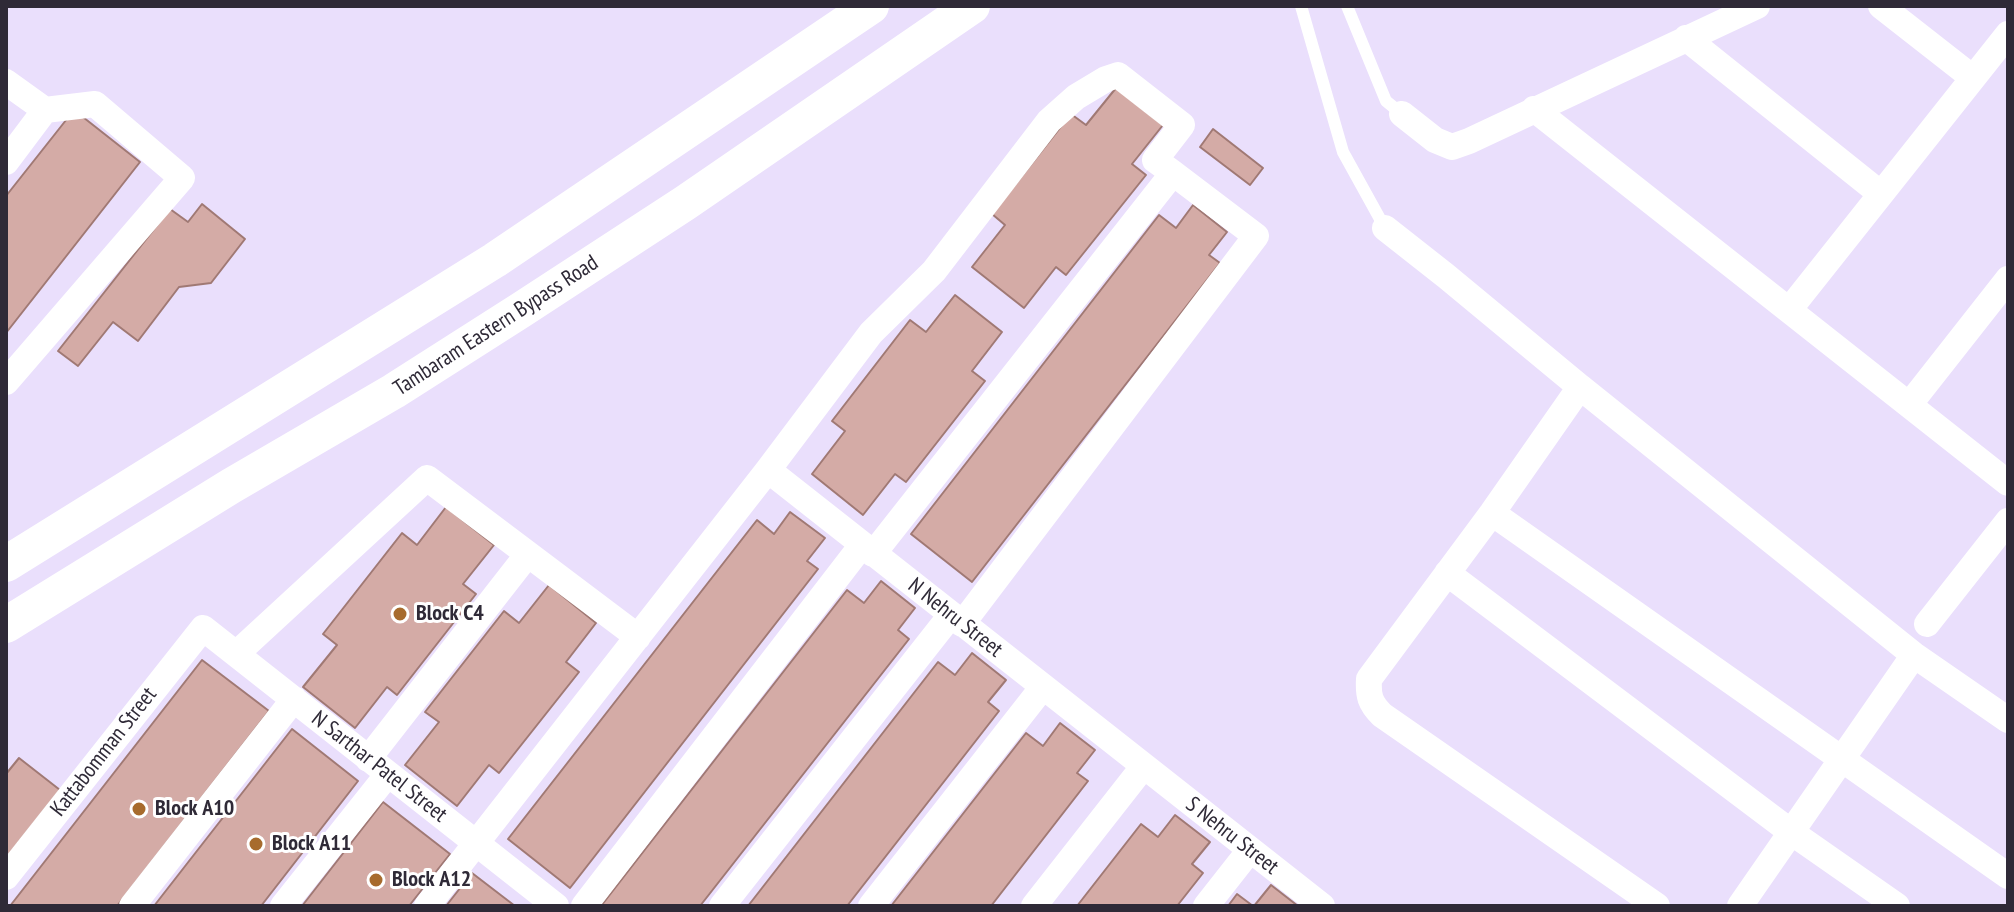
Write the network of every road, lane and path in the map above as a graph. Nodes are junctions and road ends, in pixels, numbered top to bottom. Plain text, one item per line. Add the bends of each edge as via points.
1 (871, 6) edge
2 (972, 6) edge
3 (1301, 6) edge
4 (1347, 6) edge
5 (1757, 6) edge
6 (1881, 6) edge
7 (2008, 34) edge
8 (1686, 38) junction
9 (1973, 78) junction
10 (6, 82) edge
11 (1534, 109) junction
12 (45, 110) junction
13 (1402, 114) joint
14 (6, 162) edge
15 (1173, 173) junction
16 (1881, 194) junction
17 (1385, 228) joint
18 (2008, 279) edge
19 (1789, 310) junction
20 (6, 382) edge
21 (1580, 387) junction
22 (1909, 405) junction
23 (768, 470) junction
24 (2008, 483) edge
25 (1492, 513) junction
26 (2008, 521) edge
27 (868, 549) junction
28 (528, 554) junction
29 (6, 564) edge
30 (1447, 573) junction
31 (956, 619) junction
32 (1927, 624) dead end
33 (6, 625) edge
34 (203, 628) joint
35 (638, 637) junction
36 (236, 654) junction
37 (1914, 655) junction
38 (1042, 688) junction
39 (294, 699) junction
40 (2008, 720) edge
41 (1841, 761) junction
42 (378, 766) junction
43 (1143, 767) junction
44 (1791, 832) junction
45 (476, 843) junction
46 (1250, 850) junction
47 (2008, 876) edge
48 (6, 877) edge
49 (132, 906) edge
50 (283, 906) edge
51 (427, 906) edge
52 (556, 906) edge
53 (584, 906) edge
54 (722, 906) edge
55 (871, 906) edge
56 (1034, 906) edge
57 (1206, 906) edge
58 (1322, 906) edge
59 (1657, 906) edge
60 (1740, 906) edge
61 (1897, 906) edge

1 - 29 main road via 495,260
2 - 33 main road, Tambaram Eastern Bypass Road via 521,310
3 - 17 lane via 1343,152
4 - 13 lane via 1386,101
5 - 8 street
6 - 9 street
7 - 9 street
8 - 11 street
8 - 16 street
9 - 16 street
10 - 12 street
11 - 13 street via 1452,147
11 - 19 street
12 - 14 street
12 - 20 street via 95,104 182,178
15 - 23 street via 1155,160 1182,125 1118,75 1076,97 1049,121 934,271 871,333
15 - 27 street
15 - 31 street via 1256,236
16 - 19 street
17 - 21 street
18 - 22 street
19 - 22 street
21 - 25 street
21 - 37 street
22 - 24 street
23 - 27 street, N Nehru Street
23 - 35 street
25 - 30 street
25 - 41 street
26 - 32 street
27 - 31 street, N Nehru Street
27 - 53 street
28 - 35 street
28 - 36 street via 427,478
28 - 42 street
30 - 44 street
30 - 59 street via 1369,679 1370,703
31 - 38 street, N Nehru Street
31 - 54 street
34 - 36 street, N Sarthar Patel Street
34 - 48 street, Kattabomman Street
35 - 45 street
36 - 39 street, N Sarthar Patel Street
37 - 40 street
37 - 41 street
38 - 43 street, N Nehru Street
38 - 55 street
39 - 42 street, N Sarthar Patel Street
39 - 49 street
41 - 44 street
41 - 47 street
42 - 45 street, N Sarthar Patel Street
42 - 50 street
43 - 46 street, S Nehru Street
43 - 56 street
44 - 60 street
44 - 61 street
45 - 51 street
45 - 52 street, N Sarthar Patel Street
46 - 57 street
46 - 58 street, S Nehru Street

